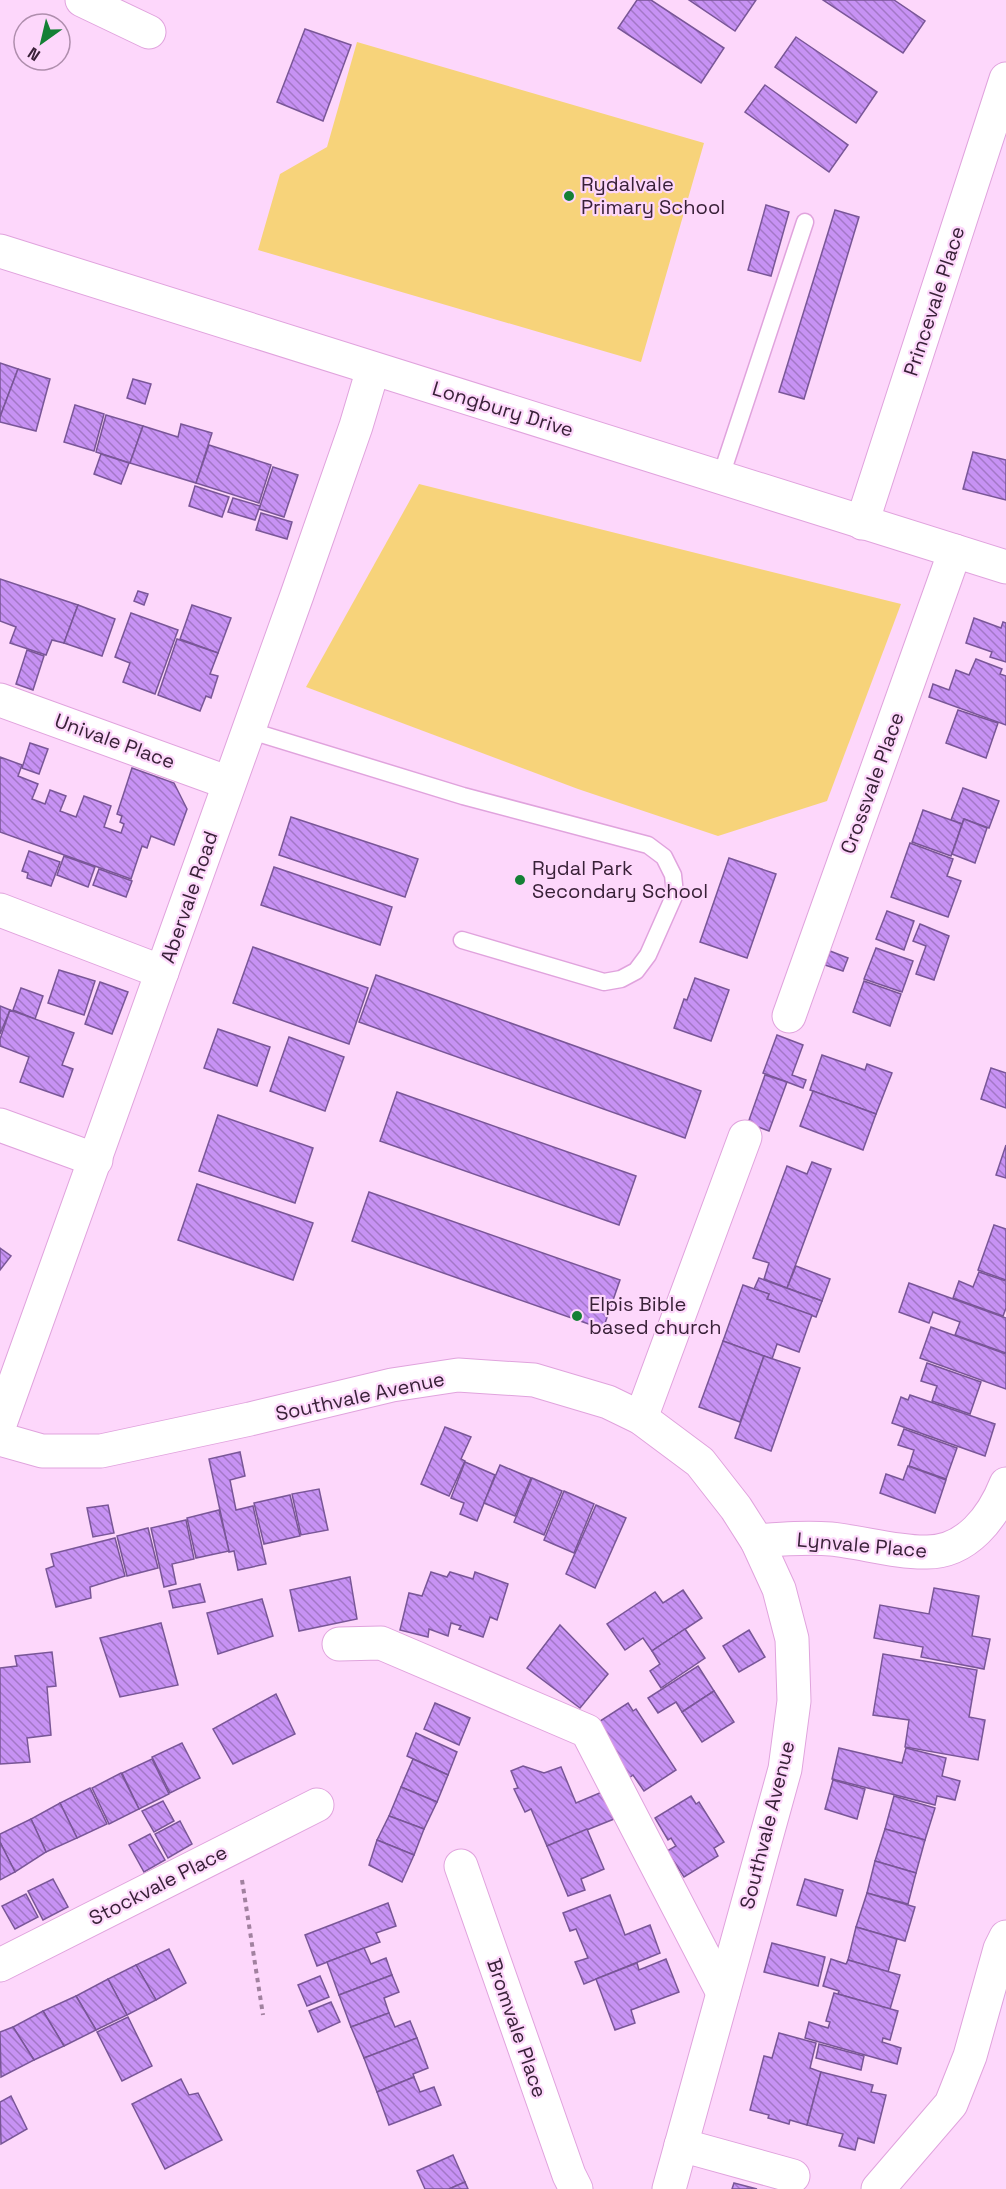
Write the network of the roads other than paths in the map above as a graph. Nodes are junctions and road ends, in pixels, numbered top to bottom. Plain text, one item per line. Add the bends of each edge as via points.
1 (82, 0) edge
2 (149, 32) dead end
3 (1006, 79) edge
4 (805, 222) dead end
5 (0, 250) edge
6 (373, 369) junction
7 (721, 476) junction
8 (862, 523) junction
9 (955, 551) junction
10 (1006, 567) edge
11 (0, 700) edge
12 (249, 730) junction
13 (230, 783) junction
14 (0, 910) edge
15 (462, 940) dead end
16 (162, 972) junction
17 (789, 1016) dead end
18 (0, 1125) edge
19 (745, 1137) dead end
20 (96, 1160) junction
21 (642, 1418) junction
22 (0, 1424) edge
23 (0, 1438) edge
24 (1006, 1484) edge
25 (757, 1541) junction
26 (339, 1644) dead end
27 (317, 1805) dead end
28 (461, 1866) dead end
29 (1006, 1937) edge
30 (0, 1965) edge
31 (723, 1993) junction
32 (681, 2145) junction
33 (793, 2176) dead end
34 (576, 2189) edge
35 (669, 2189) edge
36 (878, 2189) edge

1 - 2 street
3 - 8 street, Princevale Place
4 - 7 lane
5 - 6 street, Longbury Drive
6 - 7 street, Longbury Drive
6 - 12 street, Abervale Road
7 - 8 street, Longbury Drive
8 - 9 street, Longbury Drive
9 - 10 street, Longbury Drive
9 - 17 street, Crossvale Place
11 - 13 street, Univale Place
12 - 13 street, Abervale Road
12 - 15 lane via 463,796 648,845 664,857 673,875 675,894 648,955 636,971 621,979 604,982
13 - 16 street, Abervale Road
14 - 16 street
16 - 20 street, Abervale Road
18 - 20 street
19 - 21 street
20 - 22 street, Abervale Road
21 - 23 street, Southvale Avenue via 608,1402 534,1380 458,1375 392,1385 101,1451 42,1451
21 - 25 street, Southvale Avenue via 700,1462
24 - 25 street, Lynvale Place via 999,1503 973,1536 953,1547 928,1552 803,1537
25 - 31 street, Southvale Avenue via 779,1589 792,1639 794,1701 785,1769
26 - 31 street via 381,1643 587,1731
27 - 30 street, Stockvale Place
28 - 34 street, Bromvale Place
29 - 36 street via 970,2056 951,2104
31 - 32 street, Southvale Avenue
32 - 33 street
32 - 35 street, Southvale Avenue

